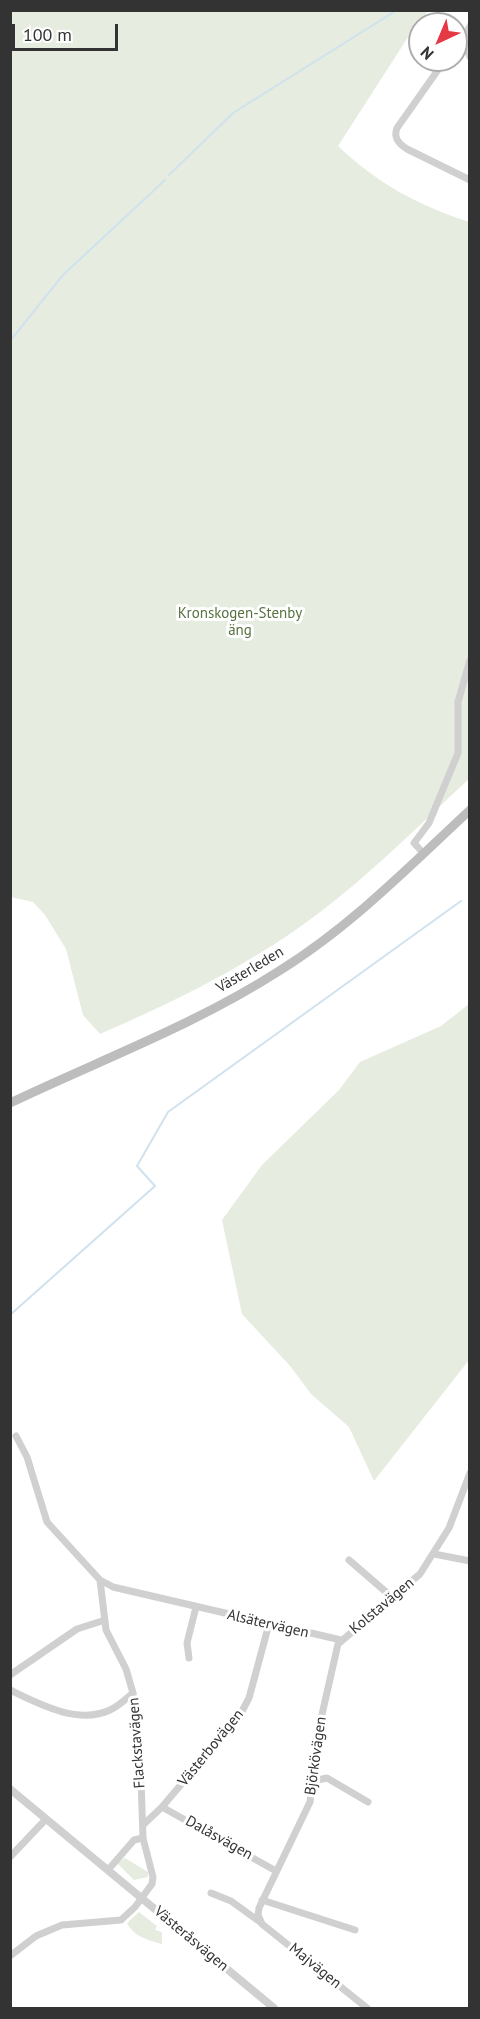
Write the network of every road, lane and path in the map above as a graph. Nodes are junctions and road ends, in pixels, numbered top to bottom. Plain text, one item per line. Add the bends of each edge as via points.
1 (437, 72) edge
2 (470, 180) edge
3 (470, 660) edge
4 (470, 810) edge
5 (424, 854) junction
6 (10, 1103) edge
7 (16, 1436) dead end
8 (470, 1473) edge
9 (434, 1554) junction
10 (349, 1560) dead end
11 (470, 1561) edge
12 (100, 1580) junction
13 (393, 1598) junction
14 (196, 1607) junction
15 (105, 1620) junction
16 (269, 1624) junction
17 (341, 1640) junction
18 (189, 1658) dead end
19 (10, 1675) edge
20 (10, 1689) edge
21 (133, 1693) junction
22 (313, 1781) junction
23 (10, 1789) edge
24 (368, 1802) dead end
25 (162, 1807) junction
26 (46, 1819) junction
27 (143, 1825) junction
28 (143, 1838) junction
29 (10, 1857) edge
30 (108, 1870) junction
31 (276, 1870) junction
32 (211, 1893) dead end
33 (141, 1898) junction
34 (262, 1900) junction
35 (262, 1924) junction
36 (355, 1930) dead end
37 (10, 1956) edge
38 (270, 2007) edge
39 (367, 2008) edge

1 - 2 street via 395,135 406,149
3 - 5 street via 458,702 458,753 429,823 414,843
4 - 5 main road, Västerleden
5 - 6 main road, Västerleden via 343,925 256,985 187,1022
7 - 12 street via 27,1457 47,1522
8 - 9 street, Kolstavägen via 454,1517
9 - 11 street
9 - 13 street, Kolstavägen via 415,1580
10 - 13 street
12 - 14 street, Alsätervägen via 112,1587
12 - 15 street, Flackstavägen
13 - 17 street, Kolstavägen
14 - 16 street, Alsätervägen
14 - 18 street via 187,1643
15 - 19 street via 77,1629
15 - 21 street, Flackstavägen via 108,1637 126,1669
16 - 17 street, Alsätervägen
16 - 25 street, Västerbovägen via 249,1698 240,1715
17 - 22 street, Björkövägen via 318,1732
20 - 21 street via 74,1714 105,1712
21 - 27 street, Flackstavägen
22 - 24 street via 327,1778
22 - 31 street, Björkövägen via 310,1802
23 - 26 street, Västeråsvägen
25 - 27 street, Västerbovägen
25 - 31 street, Dalåsvägen
26 - 29 street
26 - 30 street, Västeråsvägen
27 - 28 street, Flackstavägen
28 - 30 street via 134,1840
28 - 33 street, Flackstavägen via 153,1877
30 - 33 street, Västeråsvägen
31 - 34 street, Björkövägen
32 - 35 street, Majvägen via 231,1901
33 - 37 street via 121,1920 62,1925 36,1936
33 - 38 street, Västeråsvägen
34 - 35 street via 258,1915
34 - 36 street
35 - 39 street, Majvägen

